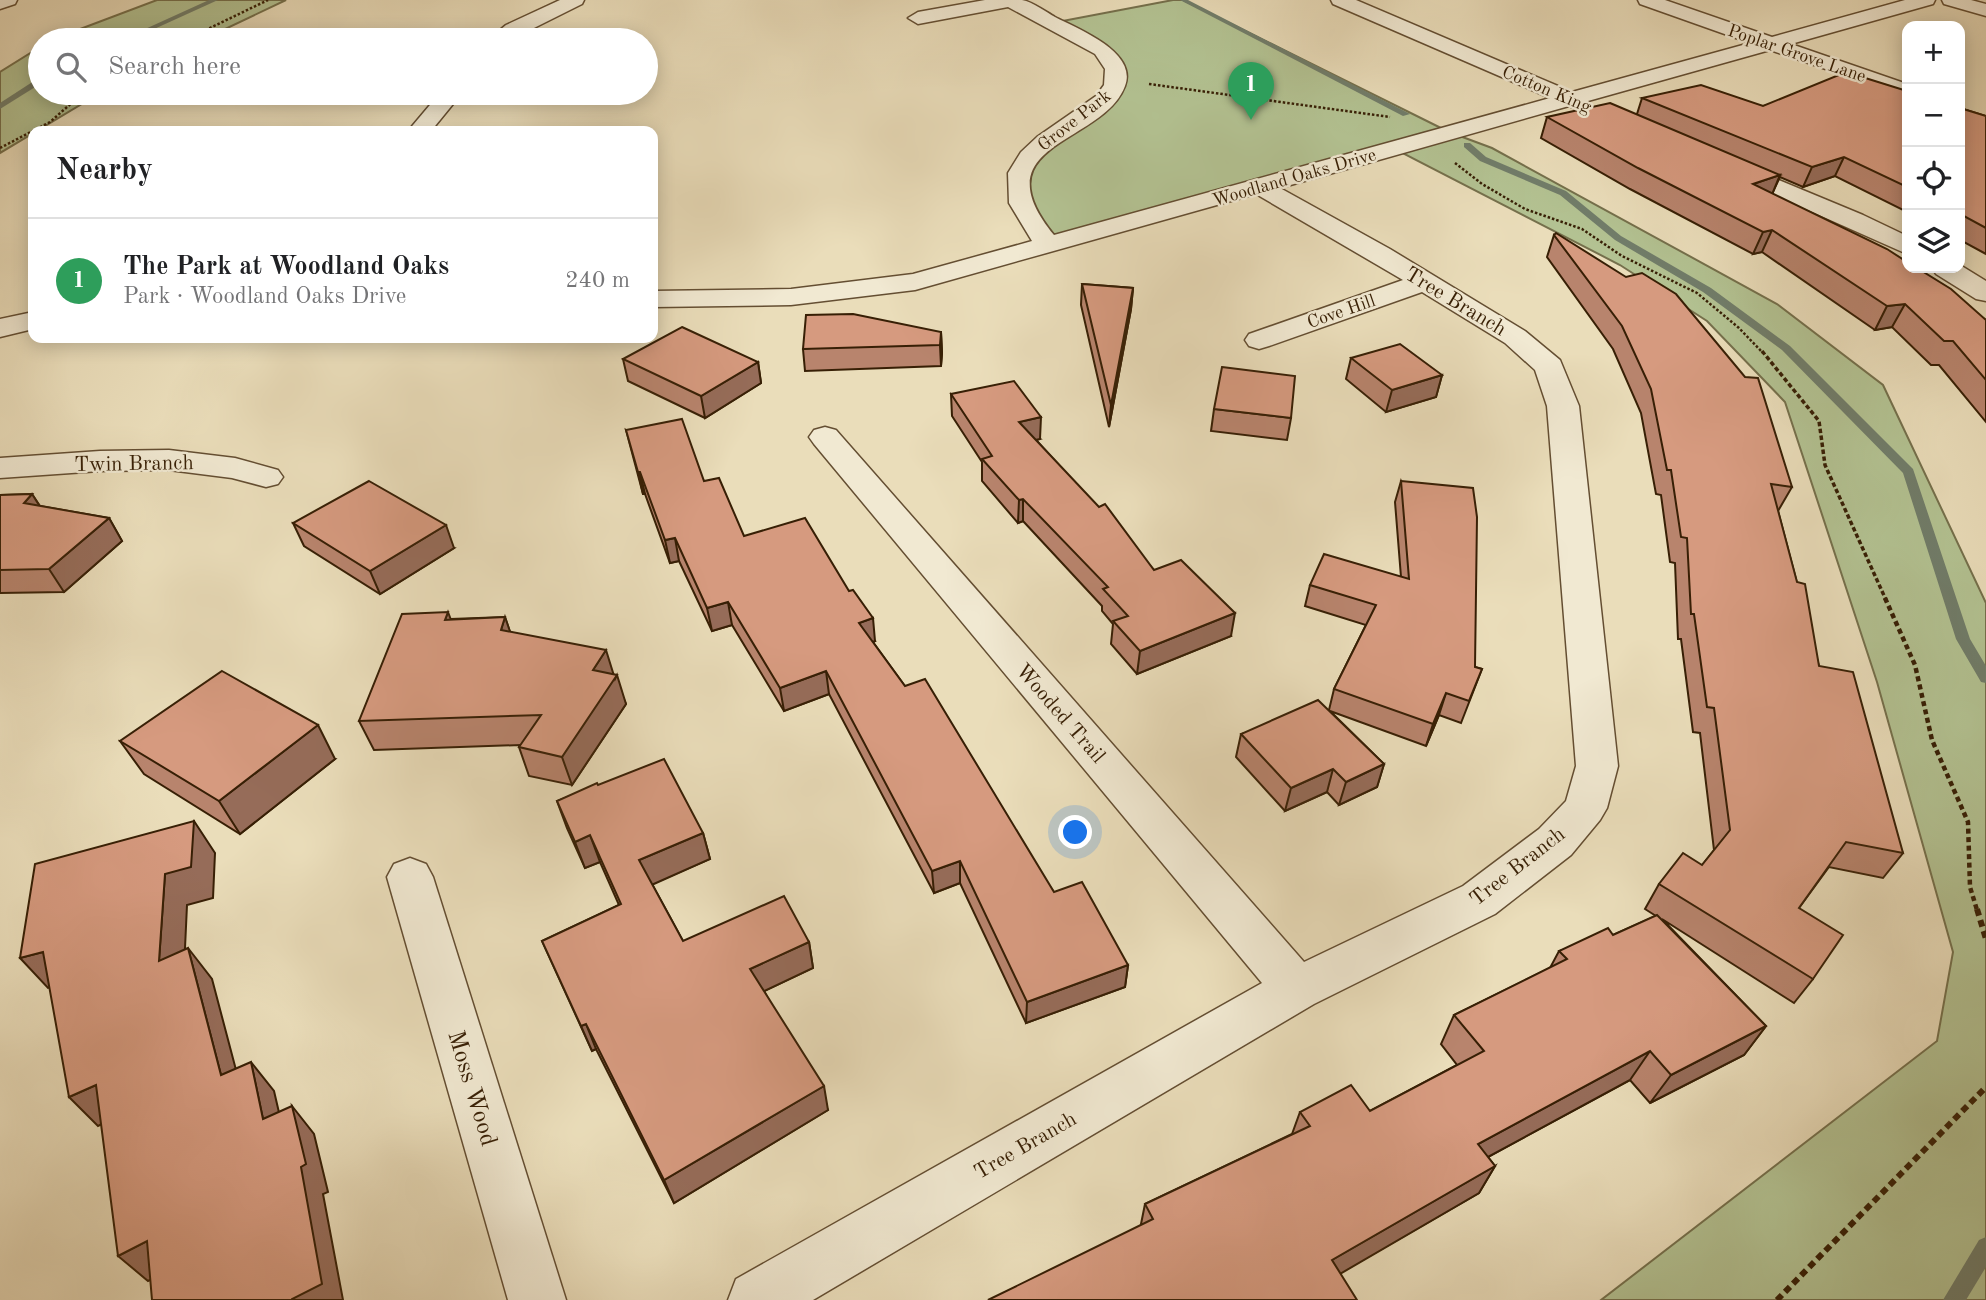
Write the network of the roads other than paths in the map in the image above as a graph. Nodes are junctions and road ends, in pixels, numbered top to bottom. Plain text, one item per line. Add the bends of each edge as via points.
1 (8, 0) edge
2 (575, 0) edge
3 (1009, 0) edge
4 (1340, 0) edge
5 (1647, 0) edge
6 (1926, 0) edge
7 (1951, 0) edge
8 (0, 3) edge
9 (1986, 10) edge
10 (918, 18) dead end
11 (515, 28) edge
12 (1773, 44) junction
13 (1902, 89) edge
14 (1571, 100) junction
15 (441, 105) edge
16 (1597, 111) edge
17 (423, 126) edge
18 (1712, 160) edge
19 (1261, 187) junction
20 (1902, 243) edge
21 (1049, 246) junction
22 (1953, 273) edge
23 (1423, 282) junction
24 (1986, 293) edge
25 (658, 299) edge
26 (28, 322) edge
27 (0, 328) edge
28 (1259, 340) dead end
29 (825, 437) dead end
30 (0, 468) edge
31 (267, 477) dead end
32 (410, 877) dead end
33 (1297, 989) junction
34 (537, 1300) edge
35 (757, 1300) edge

1 - 8 street
2 - 11 street
3 - 10 street
3 - 21 street, Grove Park via 1102,50 1114,61 1118,75 1115,91 1042,144 1020,173 1020,200
4 - 14 street, Cotton King
5 - 12 street, Poplar Grove Lane
6 - 12 street, Woodland Oaks Drive
7 - 9 street
12 - 13 street, Poplar Grove Lane
12 - 14 street, Woodland Oaks Drive
14 - 16 street, Cotton King
14 - 19 street, Woodland Oaks Drive
15 - 17 street
18 - 20 street
19 - 21 street, Woodland Oaks Drive
19 - 23 street, Tree Branch
21 - 25 street, Woodland Oaks Drive via 915,282 859,291
22 - 24 street
23 - 28 street, Cove Hill
23 - 33 street, Tree Branch via 1515,337 1549,366 1563,406 1597,766 1585,807 1555,842 1479,900
26 - 27 street
29 - 33 street, Wooded Trail
30 - 31 street, Twin Branch via 194,461 234,466
32 - 34 street, Moss Wood
33 - 35 street, Tree Branch

